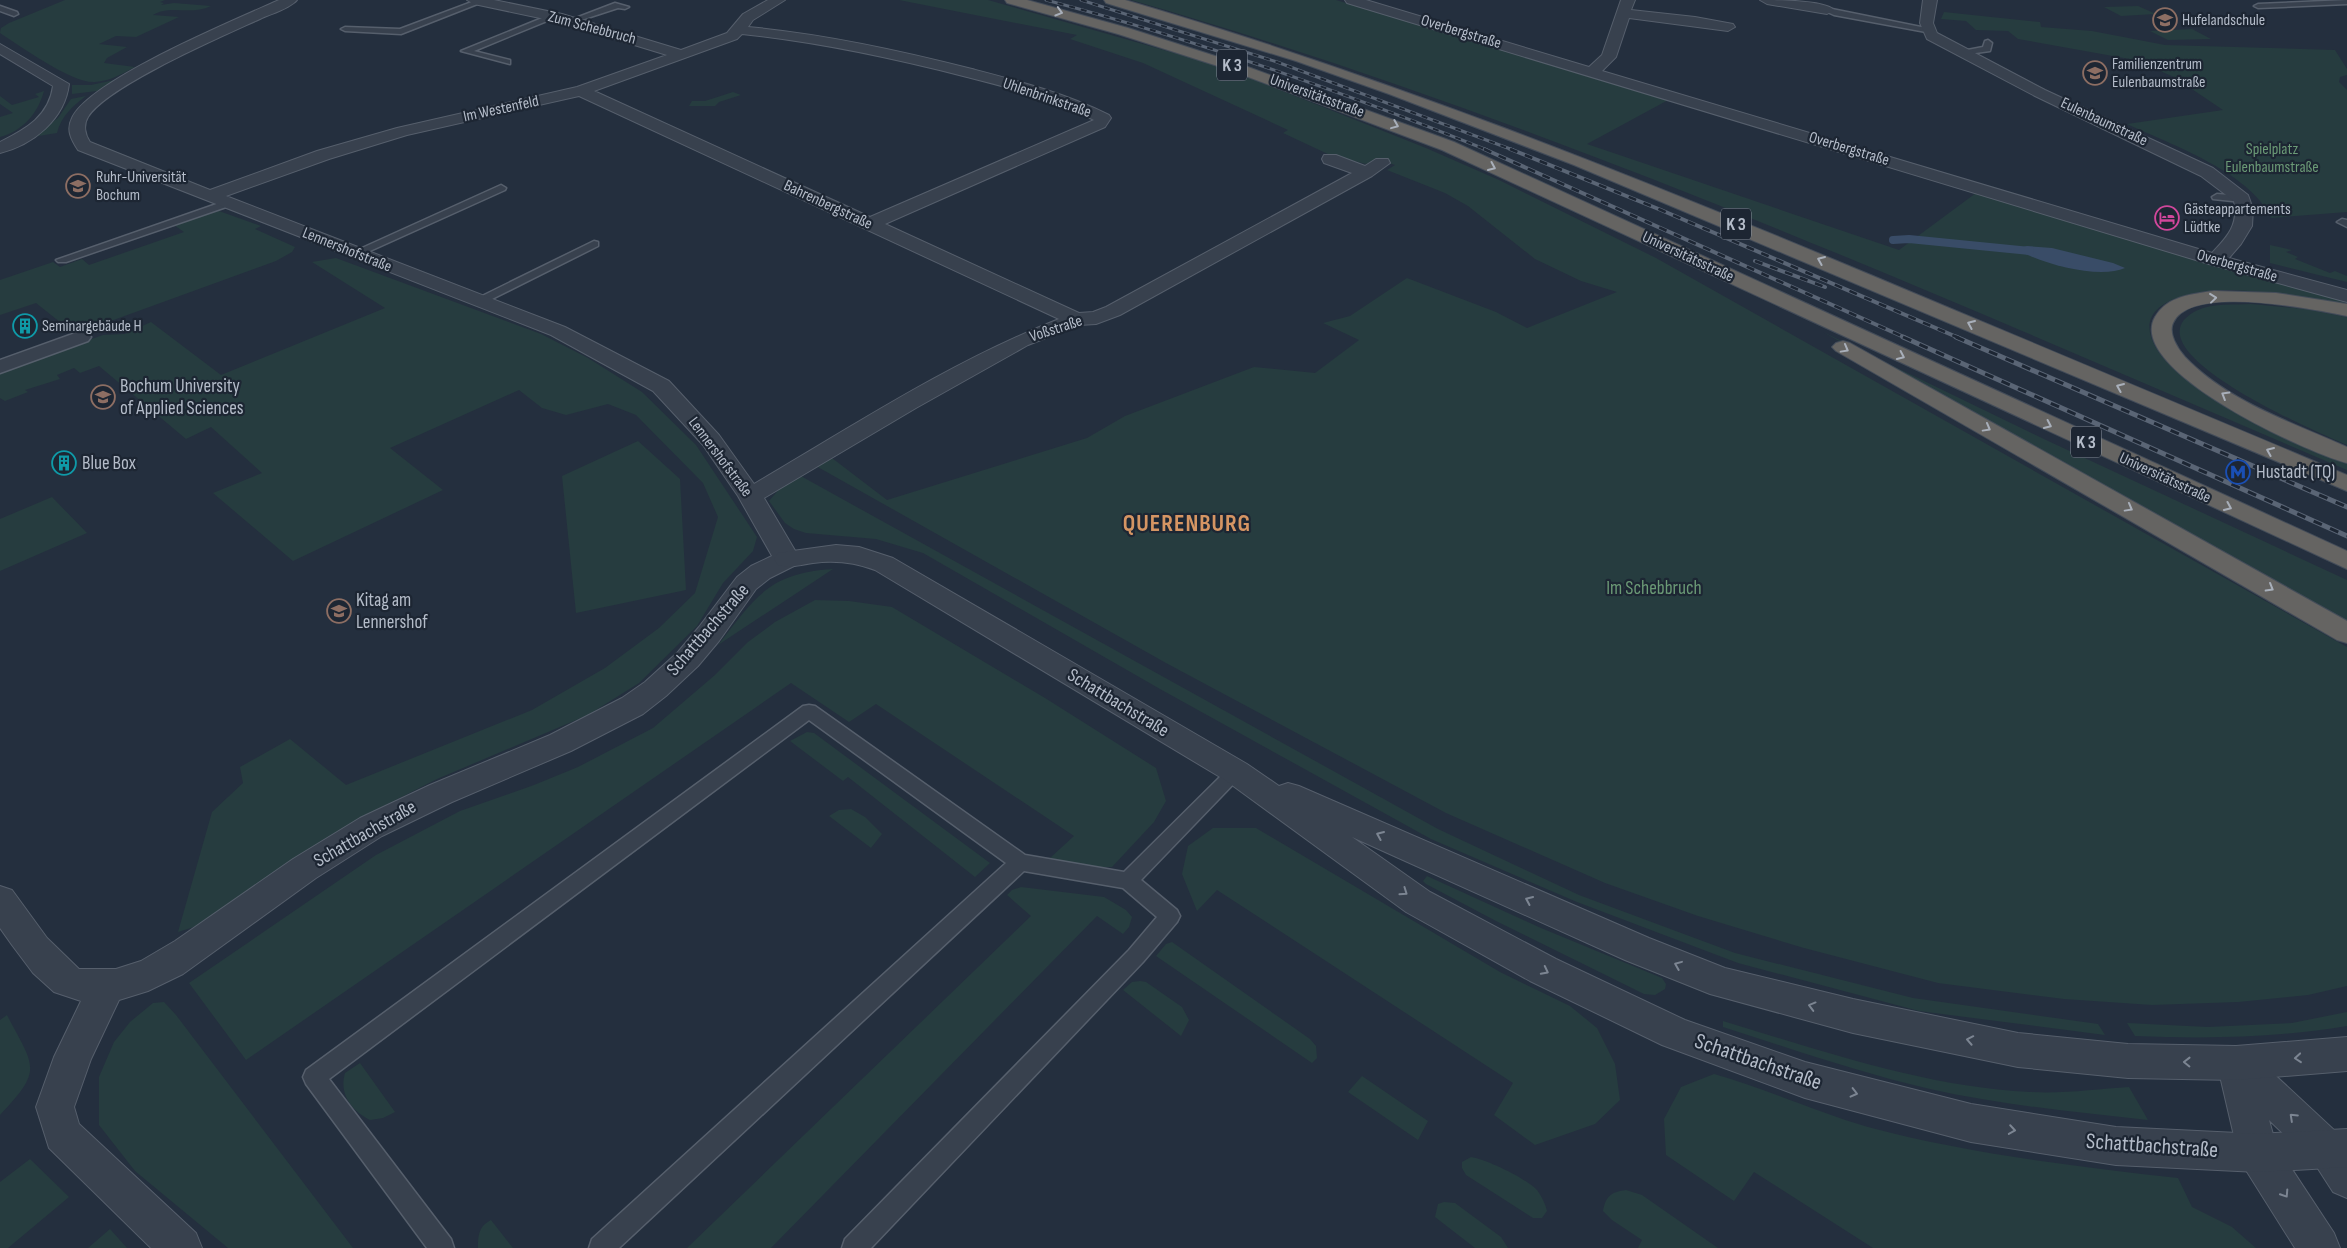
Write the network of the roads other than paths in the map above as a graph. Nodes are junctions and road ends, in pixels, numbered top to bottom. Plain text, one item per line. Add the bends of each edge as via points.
1 (290, 0) edge
2 (477, 0) edge
3 (778, 0) edge
4 (1012, 0) edge
5 (1111, 0) edge
6 (1352, 0) edge
7 (1767, 0) edge
8 (1930, 0) edge
9 (2347, 2) edge
10 (1626, 6) edge
11 (2258, 6) dead end
12 (625, 7) dead end
13 (0, 8) edge
14 (1827, 10) joint
15 (14, 14) dead end
16 (554, 16) junction
17 (572, 21) junction
18 (1728, 27) dead end
19 (345, 29) dead end
20 (740, 30) junction
21 (1926, 30) junction
22 (1988, 43) dead end
23 (0, 48) edge
24 (1961, 52) junction
25 (680, 54) junction
26 (507, 62) dead end
27 (1593, 71) junction
28 (580, 91) junction
29 (0, 148) edge
30 (1330, 159) dead end
31 (501, 188) dead end
32 (2217, 197) dead end
33 (219, 199) junction
34 (2242, 199) junction
35 (870, 224) junction
36 (594, 244) dead end
37 (357, 254) junction
38 (62, 260) dead end
39 (2216, 260) junction
40 (1714, 269) junction
41 (2347, 296) edge
42 (478, 301) junction
43 (2347, 310) edge
44 (1076, 318) junction
45 (81, 337) dead end
46 (0, 367) edge
47 (2347, 456) edge
48 (2347, 484) edge
49 (750, 496) junction
50 (787, 559) junction
51 (2347, 561) edge
52 (2347, 633) edge
53 (1236, 772) junction
54 (1020, 862) junction
55 (1128, 881) junction
56 (0, 900) edge
57 (107, 986) junction
58 (2347, 1054) edge
59 (2236, 1063) junction
60 (2258, 1153) junction
61 (2341, 1159) edge
62 (181, 1248) edge
63 (442, 1248) edge
64 (601, 1248) edge
65 (854, 1248) edge
66 (2319, 1248) edge

1 - 33 street, Lennershofstraße via 105,92 82,113 78,123 76,132 84,146
2 - 16 street, Zum Schebbruch
2 - 19 lane via 401,32
3 - 20 street, Im Westenfeld via 748,17
4 -> 40 highway, Universitätsstraße / K 3 via 1214,58 1336,102 1456,150
48 -> 5 highway, Universitätsstraße / K 3 via 1568,156 1288,53
6 - 27 street, Overbergstraße
7 - 14 street
8 - 21 street
9 - 11 lane
10 - 18 street
10 - 27 street via 1609,57
12 - 17 lane via 618,5
13 - 15 lane
14 - 21 lane
16 - 17 street, Zum Schebbruch
16 - 26 lane via 465,51
17 - 25 street, Zum Schebbruch
20 - 25 street, Im Westenfeld via 723,40
20 - 35 street, Uhlenbrinkstraße via 939,66 1018,86 1103,118 1099,124
21 - 24 street, Eulenbaumstraße
22 - 24 lane via 1986,50
23 - 29 street via 61,84 61,98 51,115 31,131
24 - 34 street, Eulenbaumstraße via 2189,163
25 - 28 street, Im Westenfeld
27 - 39 street, Overbergstraße
28 - 33 street, Im Westenfeld via 403,131 324,155
28 - 35 street, Bahrenbergstraße
30 - 44 street, Voßstraße via 1374,168 1113,311 1096,318
31 - 37 lane
32 - 34 lane
33 - 37 street, Lennershofstraße
33 - 38 lane
34 - 39 street via 2246,220 2241,231
35 - 44 street, Bahrenbergstraße
36 - 42 lane
37 - 42 street, Lennershofstraße
39 - 41 street, Overbergstraße
40 -> 51 highway, Universitätsstraße / K 3
40 -> 52 highway via 1786,315
42 - 49 street, Lennershofstraße via 558,331 661,386 711,440
47 -> 43 highway via 2265,418 2201,380 2178,362 2166,347 2161,331 2162,320 2170,311 2185,303 2208,298 2267,296
44 - 49 street, Voßstraße via 1005,349
45 - 46 street
49 - 50 street, Lennershofstraße
50 - 53 street, Schattbachstraße via 845,552 864,555 884,564
50 - 57 street, Schattbachstraße via 754,576 736,594 709,634 646,697 554,747 392,816 324,855 171,964 154,973
53 - 55 lane
59 -> 53 street, Schattbachstraße via 2128,1061 2018,1050 1852,1016 1723,983 1637,949
53 -> 60 street, Schattbachstraße via 1418,902 1543,970 1675,1033 1726,1053 1805,1080 1971,1123 2116,1146
54 - 55 lane
54 - 63 lane via 809,711 314,1077
54 - 64 lane
55 - 65 lane via 1170,916 1136,956
56 - 57 street, Schattbachstraße via 52,969 73,985
57 - 62 street via 73,1057 55,1107 63,1135
58 -> 59 street, Schattbachstraße
59 - 60 street
61 -> 59 street
60 - 61 street, Schattbachstraße
60 -> 66 street

